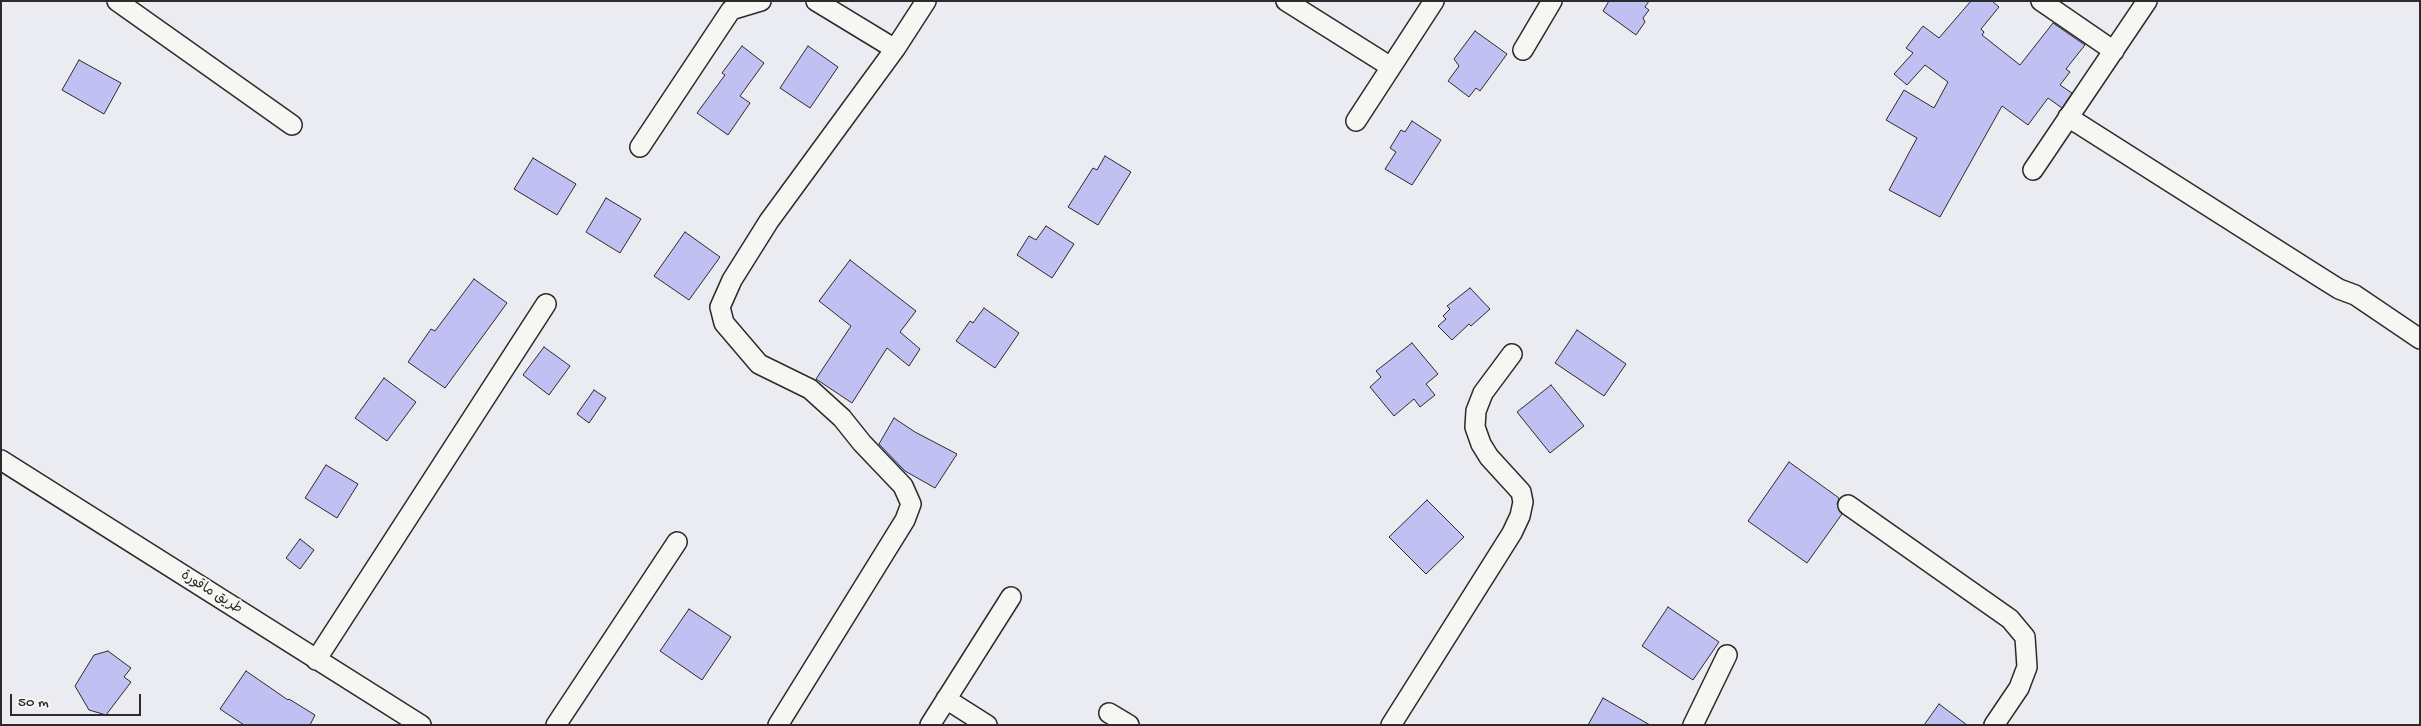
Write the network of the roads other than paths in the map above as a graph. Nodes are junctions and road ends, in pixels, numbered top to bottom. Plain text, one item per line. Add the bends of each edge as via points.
1 (117, 1) edge
2 (761, 1) edge
3 (816, 1) edge
4 (926, 1) edge
5 (1286, 1) edge
6 (1434, 1) edge
7 (1552, 1) edge
8 (2041, 1) edge
9 (2147, 1) edge
10 (895, 49) junction
11 (1523, 50) dead end
12 (2114, 51) junction
13 (1391, 67) junction
14 (2068, 117) junction
15 (1356, 121) dead end
16 (292, 125) dead end
17 (640, 147) dead end
18 (2033, 170) dead end
19 (546, 304) dead end
20 (2420, 339) edge
21 (1512, 354) dead end
22 (1, 460) edge
23 (1848, 505) dead end
24 (677, 542) dead end
25 (1011, 597) dead end
26 (1727, 655) dead end
27 (316, 660) junction
28 (946, 699) junction
29 (1109, 713) dead end
30 (421, 725) edge
31 (556, 725) edge
32 (778, 725) edge
33 (930, 725) edge
34 (987, 725) edge
35 (1129, 725) edge
36 (1391, 725) edge
37 (1694, 725) edge
38 (1994, 725) edge

1 - 16 street
2 - 17 street via 731,10
3 - 10 street
4 - 10 street
5 - 13 street
6 - 13 street
7 - 11 street
8 - 12 street
9 - 12 street
10 - 32 street via 769,220 720,306 724,323 759,364 810,389 842,418 903,486 911,504 905,520
12 - 14 street
13 - 15 street
14 - 18 street
14 - 20 street via 2339,289 2355,295
19 - 27 street
21 - 36 street via 1483,393 1476,411 1475,426 1489,457 1521,492 1524,502 1520,516
22 - 27 street, طريق ماقورة
23 - 38 street via 2010,619 2025,637 2027,667 2019,688
24 - 31 street
25 - 28 street
26 - 37 street
27 - 30 street, طريق ماقورة
28 - 33 street
28 - 34 street
29 - 35 street

